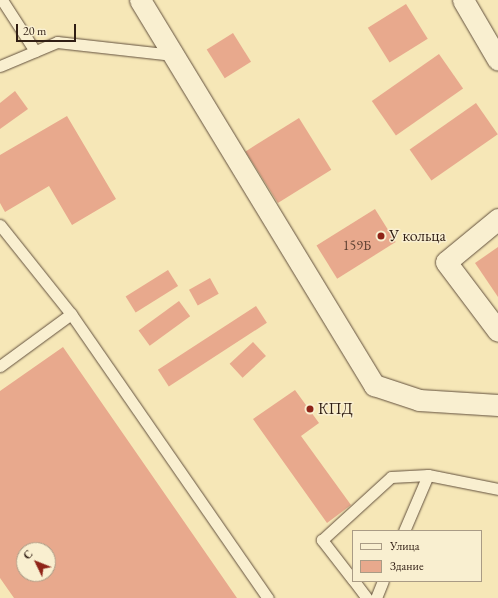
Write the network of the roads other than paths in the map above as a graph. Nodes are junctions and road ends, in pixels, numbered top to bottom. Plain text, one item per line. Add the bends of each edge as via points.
1 (2, 0) edge
2 (140, 0) edge
3 (463, 0) edge
4 (35, 51) junction
5 (173, 55) junction
6 (498, 60) edge
7 (0, 66) edge
8 (498, 219) edge
9 (0, 225) edge
10 (71, 314) junction
11 (498, 331) edge
12 (0, 366) edge
13 (498, 405) edge
14 (428, 475) junction
15 (498, 489) edge
16 (404, 530) edge
17 (352, 579) edge
18 (355, 582) edge
19 (383, 582) edge
20 (268, 598) edge
21 (367, 598) edge
22 (376, 598) edge

1 - 4 lane
2 - 5 street
3 - 6 street
4 - 5 lane via 57,42
4 - 7 lane
5 - 13 street via 374,385 419,400
8 - 11 street via 446,262
9 - 10 lane
10 - 12 lane
10 - 20 lane
14 - 15 lane
14 - 16 lane
14 - 17 lane via 391,477 322,540
18 - 21 lane
19 - 22 lane

